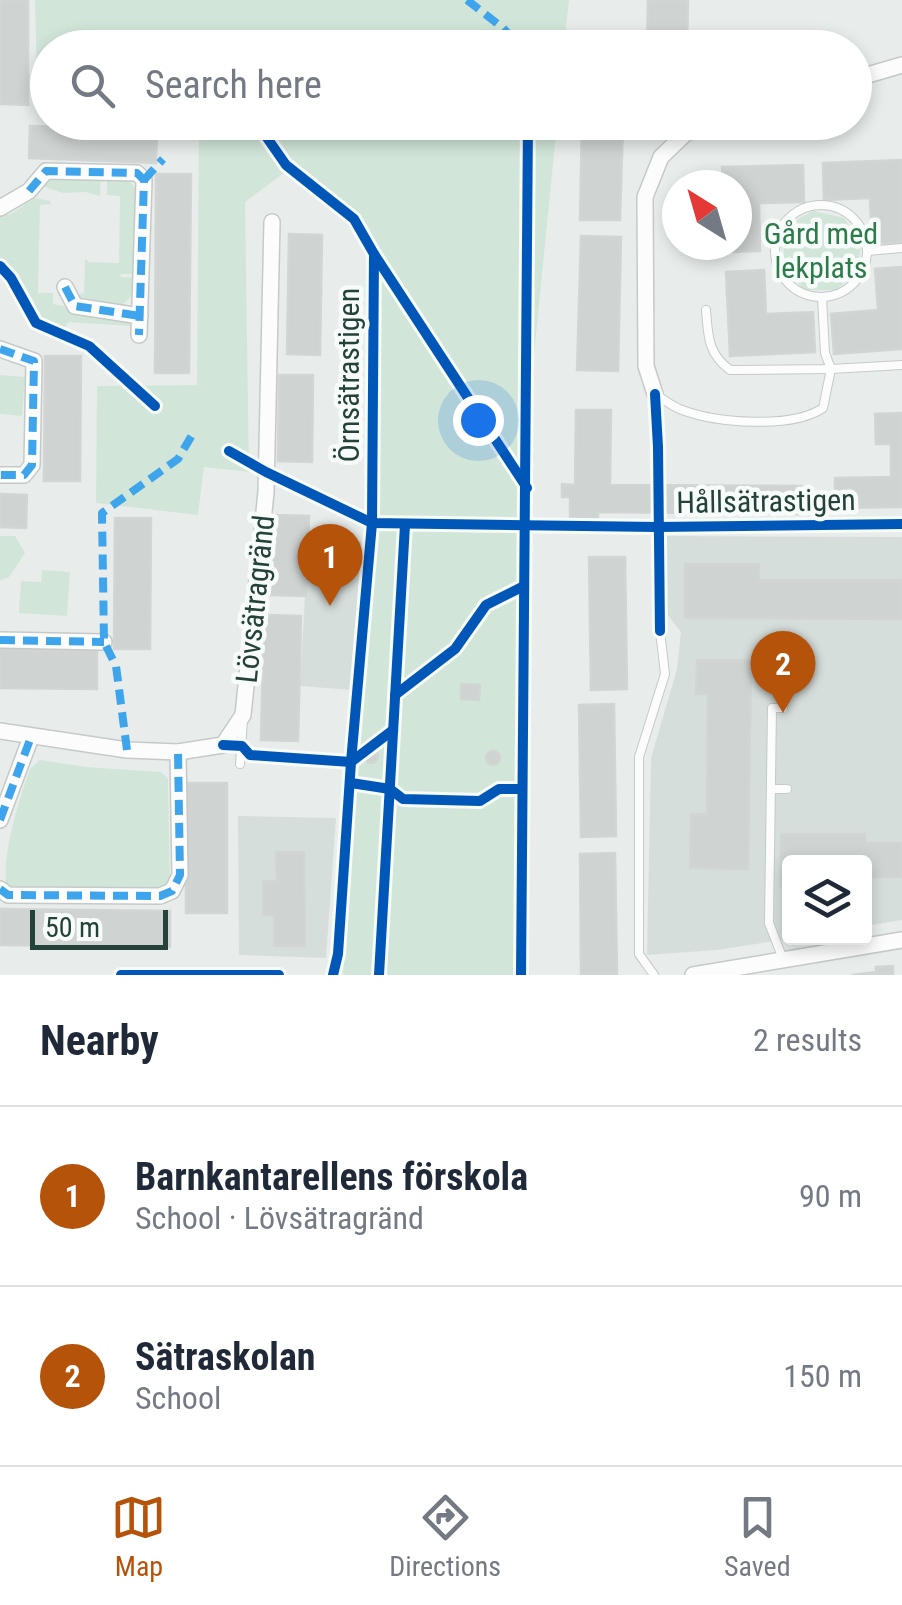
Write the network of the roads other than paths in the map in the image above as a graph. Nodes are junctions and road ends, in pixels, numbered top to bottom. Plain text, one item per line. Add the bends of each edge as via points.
1 (899, 66) edge
2 (872, 74) edge
3 (678, 140) edge
4 (0, 208) edge
5 (272, 222) dead end
6 (902, 248) edge
7 (868, 250) junction
8 (64, 287) dead end
9 (822, 298) junction
10 (706, 310) dead end
11 (140, 316) junction
12 (140, 335) dead end
13 (0, 349) edge
14 (902, 364) edge
15 (831, 369) junction
16 (654, 394) joint
17 (0, 475) edge
18 (660, 631) dead end
19 (0, 640) edge
20 (104, 642) dead end
21 (783, 708) dead end
22 (243, 715) junction
23 (0, 731) edge
24 (31, 737) junction
25 (178, 752) junction
26 (240, 764) dead end
27 (770, 789) junction
28 (787, 789) dead end
29 (0, 820) edge
30 (0, 889) edge
31 (902, 940) edge
32 (783, 959) junction
33 (654, 975) edge
34 (694, 975) edge

1 - 2 street
3 - 16 street via 662,157 644,197 646,366
4 - 11 street via 46,171 137,174 144,180
5 - 22 street, Lövsätragränd via 266,492
6 - 7 lane
7 - 9 lane via 853,286
7 - 9 lane via 851,216 834,206 814,205 782,225 774,243 783,280 798,293
8 - 11 street via 75,306
9 - 15 lane
10 - 15 lane via 708,344 730,370
11 - 12 street
13 - 17 street via 34,361 32,465 24,476
14 - 15 lane
15 - 16 lane via 823,408 784,422 682,410
18 - 33 lane via 665,674 639,756 640,954
19 - 20 street
21 - 27 lane via 772,708
22 - 25 street, Lövsätragränd via 222,745
22 - 26 lane
23 - 24 street, Lövsätragränd
24 - 25 street, Lövsätragränd
24 - 29 street
25 - 30 street via 180,874 172,891 27,896
27 - 28 lane
27 - 32 lane via 769,924
31 - 32 street
32 - 34 street

